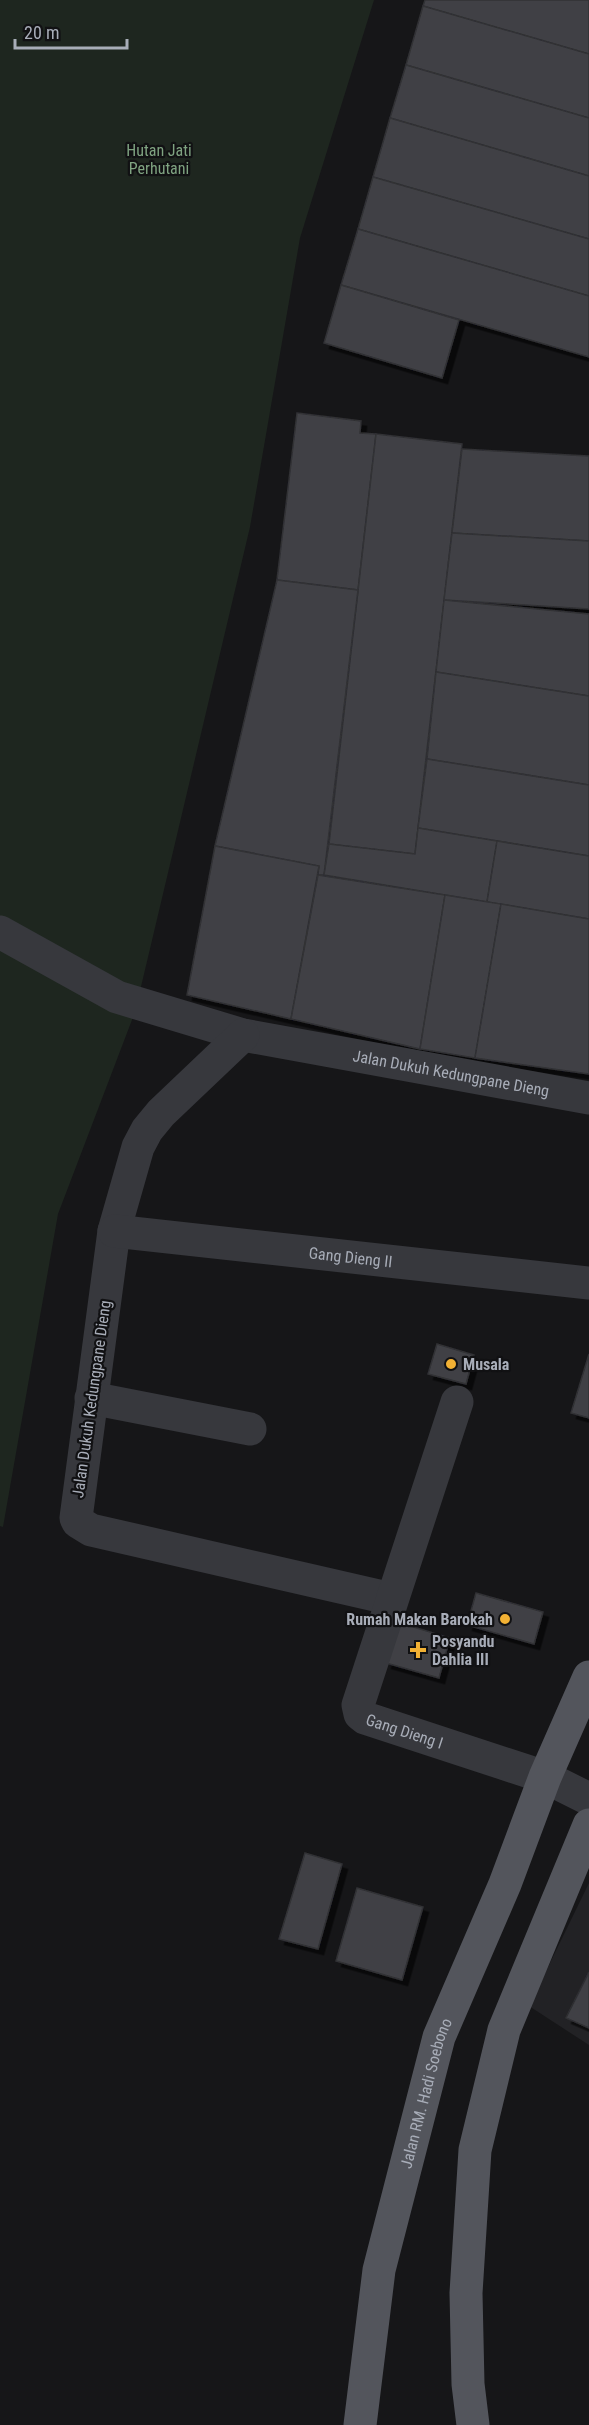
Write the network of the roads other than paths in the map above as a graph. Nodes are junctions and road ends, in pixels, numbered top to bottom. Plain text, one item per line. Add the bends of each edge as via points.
1 (0, 932) edge
2 (243, 1035) junction
3 (589, 1098) edge
4 (114, 1232) junction
5 (589, 1283) edge
6 (91, 1398) junction
7 (457, 1402) dead end
8 (250, 1429) dead end
9 (392, 1599) junction
10 (589, 1677) edge
11 (545, 1778) junction
12 (589, 1799) edge
13 (589, 1826) edge
14 (360, 2425) edge
15 (473, 2425) edge

1 - 2 street, Jalan Dukuh Kedungpane Dieng via 117,997
2 - 3 street, Jalan Dukuh Kedungpane Dieng
2 - 4 street, Jalan Dukuh Kedungpane Dieng via 147,1130 132,1165
4 - 5 street, Gang Dieng II
4 - 6 street, Jalan Dukuh Kedungpane Dieng
6 - 8 street
6 - 9 street, Jalan Dukuh Kedungpane Dieng via 75,1514 83,1526
7 - 9 street, Gang Dieng I
9 - 11 street, Gang Dieng I via 358,1705 360,1714
10 - 11 main road, Jalan RM. Hadi Soebono
11 - 12 street, Gang Dieng I
11 - 14 main road, Jalan RM. Hadi Soebono via 505,1884 439,2037 379,2270
13 - 15 main road via 504,2030 475,2150 466,2293

